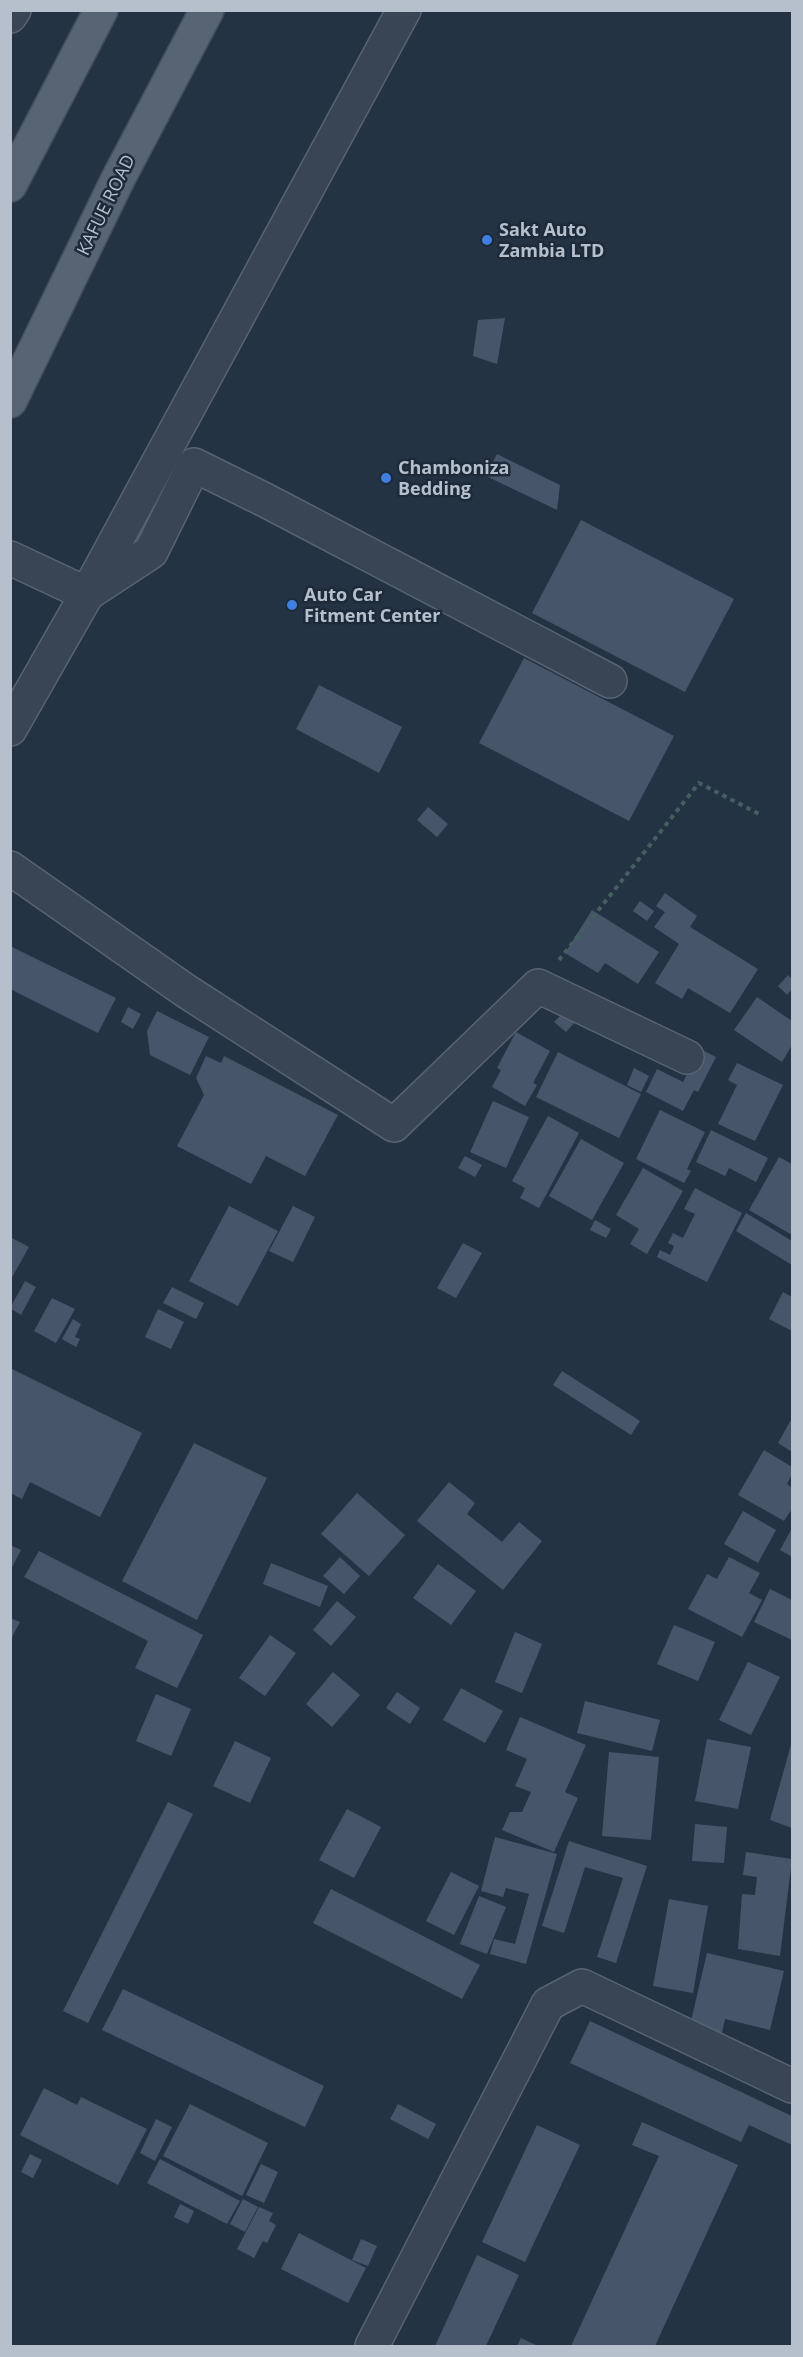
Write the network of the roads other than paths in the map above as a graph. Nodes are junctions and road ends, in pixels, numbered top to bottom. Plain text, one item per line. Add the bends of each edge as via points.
1 (14, 10) edge
2 (101, 10) edge
3 (207, 10) edge
4 (404, 10) edge
5 (10, 16) edge
6 (10, 185) edge
7 (10, 401) edge
8 (10, 558) edge
9 (87, 594) junction
10 (610, 681) dead end
11 (10, 729) edge
12 (10, 868) edge
13 (687, 1057) dead end
14 (792, 2086) edge
15 (372, 2346) edge

1 - 5 street
2 - 6 main road
3 - 7 main road, KAFUE ROAD via 119,177
4 - 9 street
8 - 9 street
9 - 10 street via 151,552 194,465
9 - 11 street
12 - 13 street via 186,991 394,1125 538,986
14 - 15 street via 582,1986 548,2004

